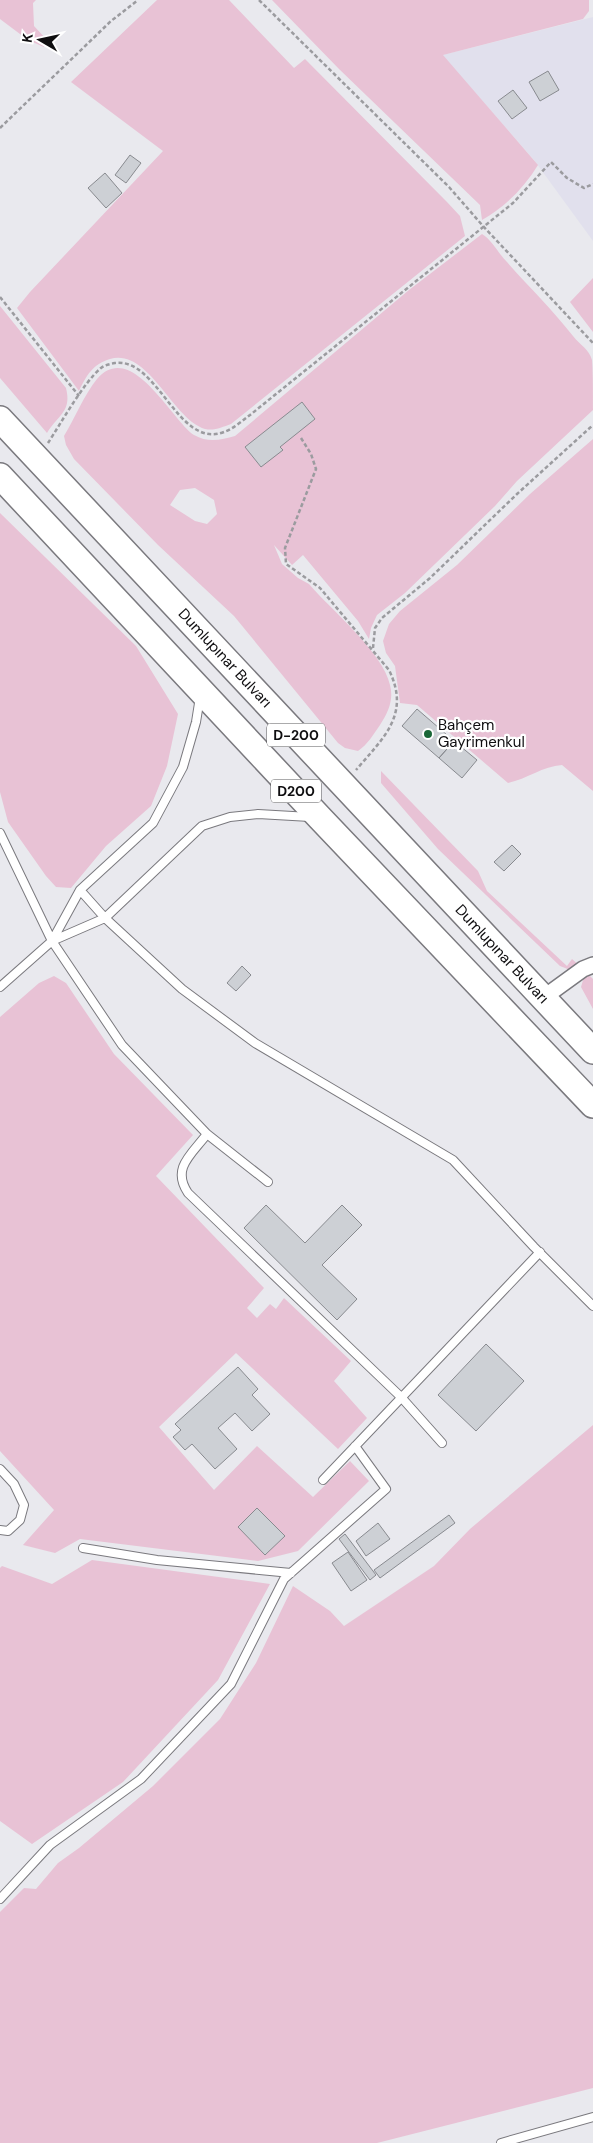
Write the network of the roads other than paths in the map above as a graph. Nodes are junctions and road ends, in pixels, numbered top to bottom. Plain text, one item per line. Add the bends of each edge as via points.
1 (0, 419) edge
2 (0, 476) edge
3 (201, 689) junction
4 (320, 818) junction
5 (0, 833) edge
6 (80, 890) junction
7 (105, 918) junction
8 (52, 941) junction
9 (593, 965) edge
10 (0, 987) edge
11 (543, 998) junction
12 (593, 1051) edge
13 (593, 1105) edge
14 (207, 1134) junction
15 (268, 1182) dead end
16 (540, 1252) junction
17 (593, 1306) edge
18 (401, 1397) junction
19 (442, 1443) dead end
20 (355, 1446) junction
21 (0, 1469) edge
22 (323, 1480) dead end
23 (0, 1530) edge
24 (82, 1548) dead end
25 (291, 1573) junction
26 (0, 1900) edge
27 (593, 2117) edge
28 (501, 2143) edge

1 - 11 highway, Dumlupınar Bulvarı / D-200
2 - 3 highway, D200
3 - 4 highway, D200
3 - 6 lane via 196,722 183,767 153,823
4 - 7 lane via 258,814 230,816 202,826
4 - 13 highway, D200
5 - 8 lane
6 - 7 lane
6 - 8 lane
7 - 8 lane
7 - 16 lane via 182,989 255,1043 453,1160
8 - 10 lane
8 - 14 lane via 122,1045
9 - 11 street
11 - 12 highway, Dumlupınar Bulvarı / D-200
14 - 15 lane
14 - 18 lane via 183,1165 182,1183 188,1193
16 - 17 lane
16 - 18 lane
18 - 19 lane
18 - 20 lane
20 - 22 lane
20 - 25 lane via 386,1489
21 - 23 lane via 14,1484 24,1504 20,1520 8,1531
24 - 25 lane via 157,1560
25 - 26 lane via 284,1579 231,1684 141,1779 50,1845
27 - 28 lane

